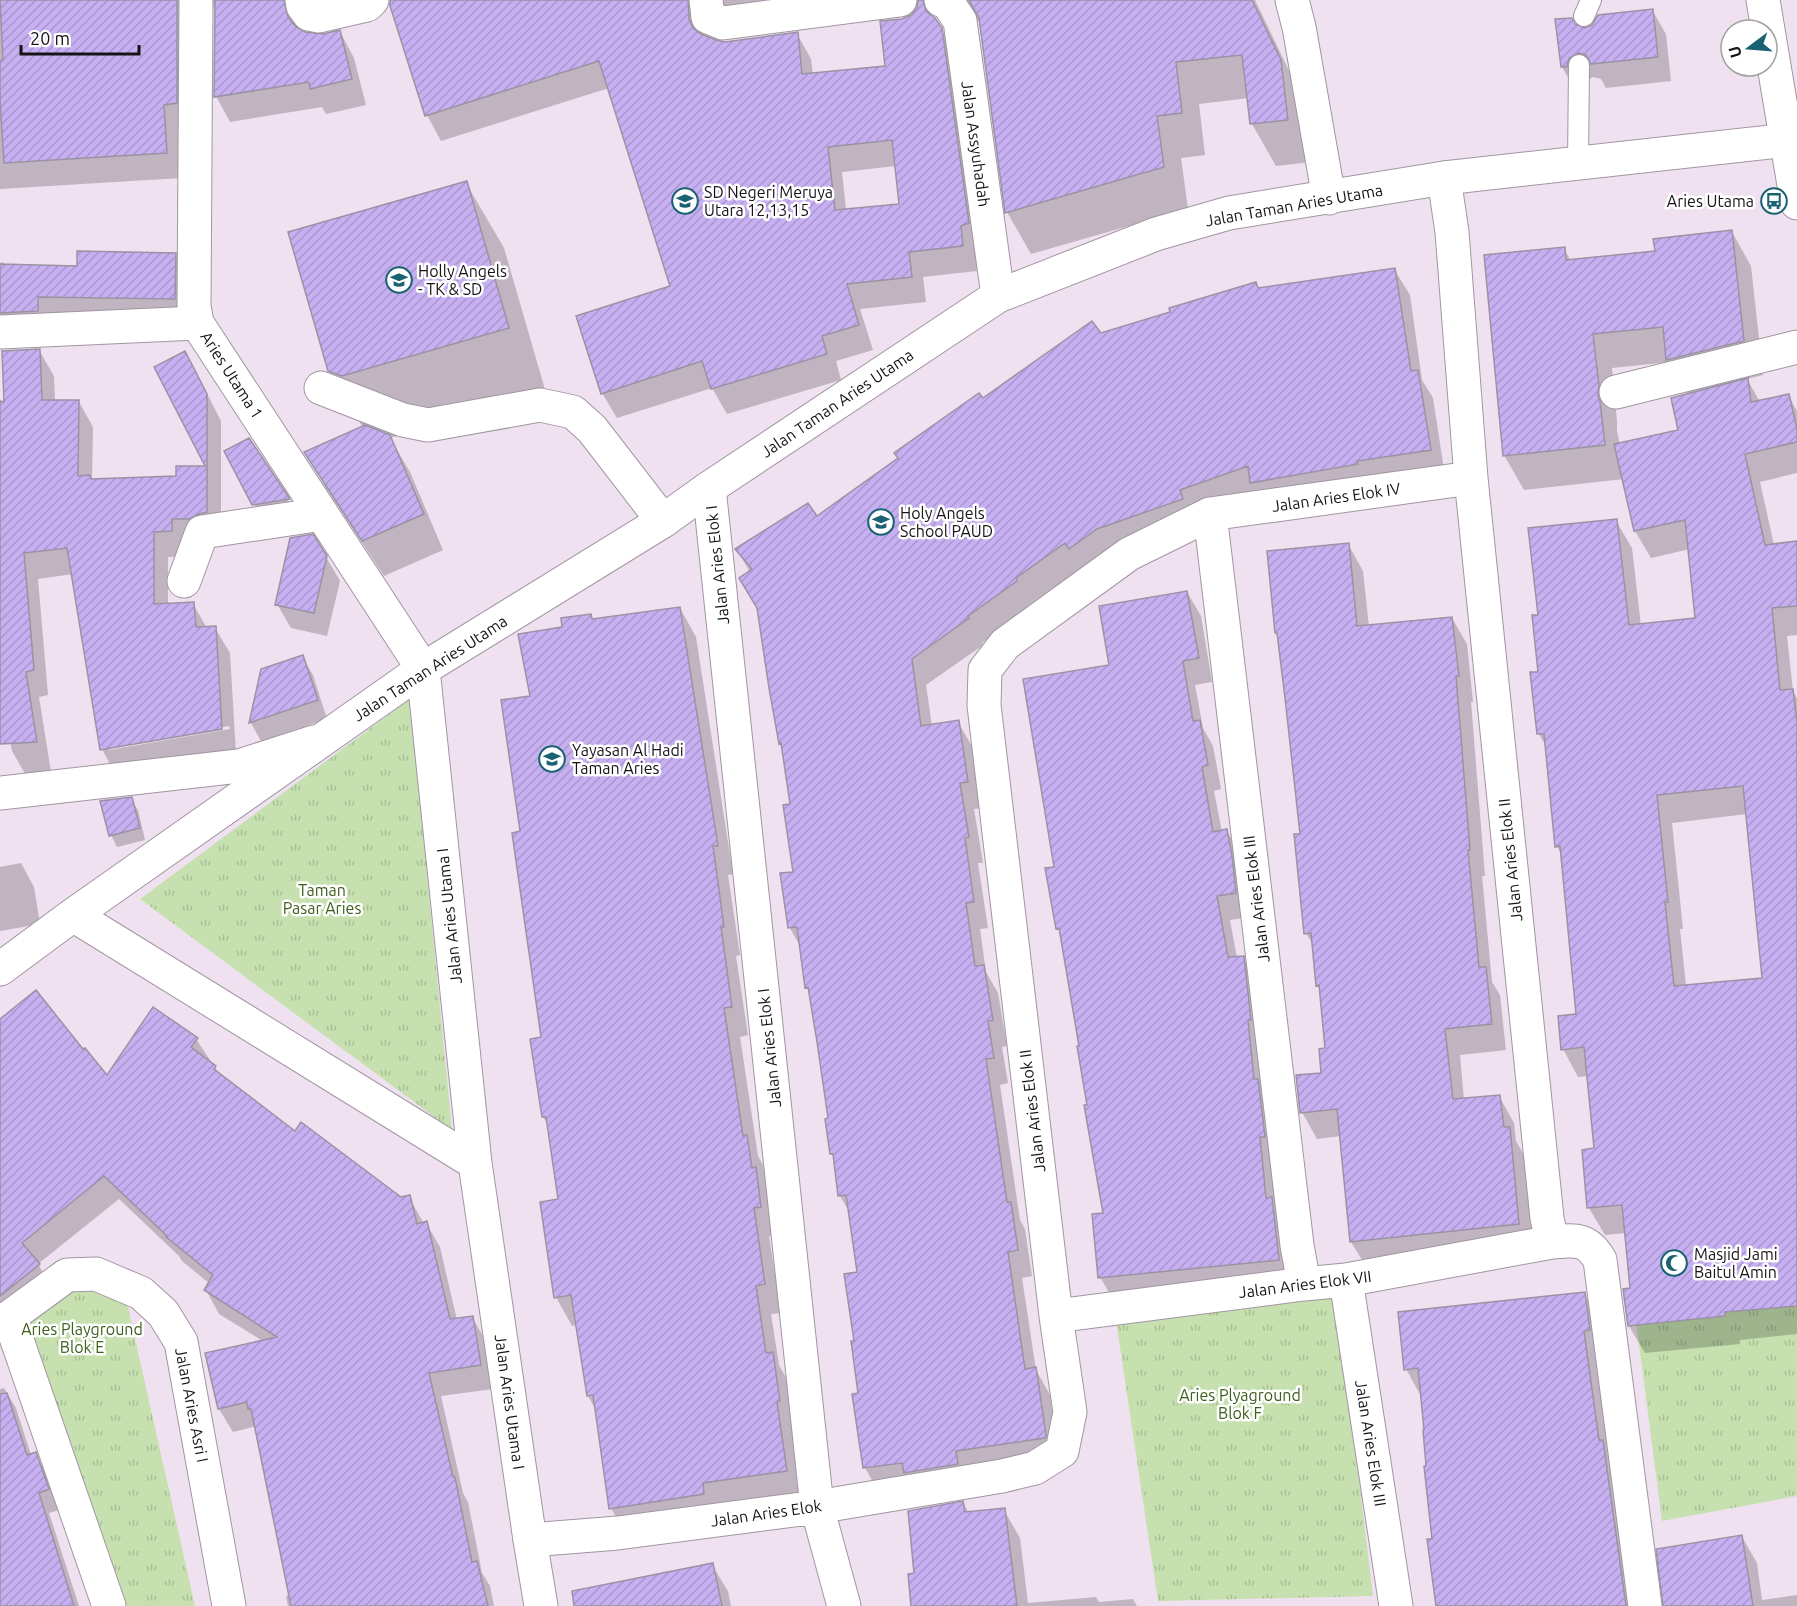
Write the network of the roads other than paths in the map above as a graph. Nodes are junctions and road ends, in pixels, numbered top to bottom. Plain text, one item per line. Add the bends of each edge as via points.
1 (196, 0) edge
2 (302, 0) edge
3 (372, 0) edge
4 (706, 0) edge
5 (900, 0) edge
6 (941, 0) edge
7 (1292, 0) edge
8 (1763, 0) edge
9 (1579, 65) dead end
10 (1792, 139) edge
11 (1578, 164) junction
12 (1444, 178) junction
13 (1329, 198) junction
14 (1797, 203) edge
15 (998, 296) junction
16 (197, 324) junction
17 (0, 332) edge
18 (1797, 347) edge
19 (321, 388) dead end
20 (1616, 392) dead end
21 (1470, 478) junction
22 (709, 488) junction
23 (322, 514) junction
24 (1210, 514) junction
25 (663, 521) junction
26 (184, 581) dead end
27 (423, 669) junction
28 (984, 705) joint
29 (323, 739) junction
30 (0, 793) edge
31 (73, 915) junction
32 (0, 969) edge
33 (475, 1163) junction
34 (1552, 1242) junction
35 (1346, 1280) junction
36 (1304, 1284) junction
37 (1056, 1316) junction
38 (5, 1321) edge
39 (1002, 1476) joint
40 (817, 1507) junction
41 (530, 1540) junction
42 (109, 1606) edge
43 (229, 1606) edge
44 (542, 1606) edge
45 (844, 1606) edge
46 (1396, 1606) edge
47 (1645, 1606) edge

1 - 16 street, Aries Utama 1
2 - 3 street via 309,14 319,16 367,5
4 - 5 street via 708,17 723,22
6 - 15 street, Jalan Assyuhadah via 948,3 960,21
7 - 13 street
8 - 10 street
9 - 11 lane
10 - 11 street, Jalan Taman Aries Utama
10 - 14 street
11 - 12 street, Jalan Taman Aries Utama
12 - 13 street, Jalan Taman Aries Utama
12 - 21 street via 1452,232
13 - 15 street, Jalan Taman Aries Utama via 1229,213 1156,234
15 - 22 street, Jalan Taman Aries Utama
16 - 17 street
16 - 23 street, Aries Utama 1
18 - 20 street
19 - 25 street via 403,420 428,425 540,405 573,412 592,429
21 - 24 street, Jalan Aries Elok IV
21 - 34 street, Jalan Aries Elok II
22 - 25 street, Jalan Taman Aries Utama
22 - 40 street, Jalan Aries Elok I
23 - 26 street via 202,532
23 - 27 street, Aries Utama 1
24 - 28 street, Jalan Aries Elok IV via 1129,554 1005,644 985,670
24 - 36 street, Jalan Aries Elok III
25 - 27 street, Jalan Taman Aries Utama
27 - 29 street, Jalan Taman Aries Utama
27 - 33 street, Jalan Aries Utama I
28 - 37 street, Jalan Aries Elok II
29 - 30 street via 239,766
29 - 31 street, Jalan Taman Aries Utama
31 - 32 street, Jalan Taman Aries Utama
31 - 33 street
33 - 41 street, Jalan Aries Utama I
34 - 35 street, Jalan Aries Elok VII
34 - 47 street, Jalan Aries Elok VII via 1582,1242 1593,1248 1600,1260
35 - 36 street, Jalan Aries Elok VII
35 - 46 street, Jalan Aries Elok III
36 - 37 street, Jalan Aries Elok VII
37 - 39 street, Jalan Aries Elok II via 1070,1412 1062,1451 1035,1468
38 - 42 street, Jalan Aries Asri I
38 - 43 street, Jalan Aries Asri I via 67,1275 96,1274 141,1293 163,1313 181,1342
39 - 40 street, Jalan Aries Elok
40 - 41 street, Jalan Aries Elok via 618,1533
40 - 45 street, Jalan Aries Elok I
41 - 44 street, Jalan Aries Utama I

